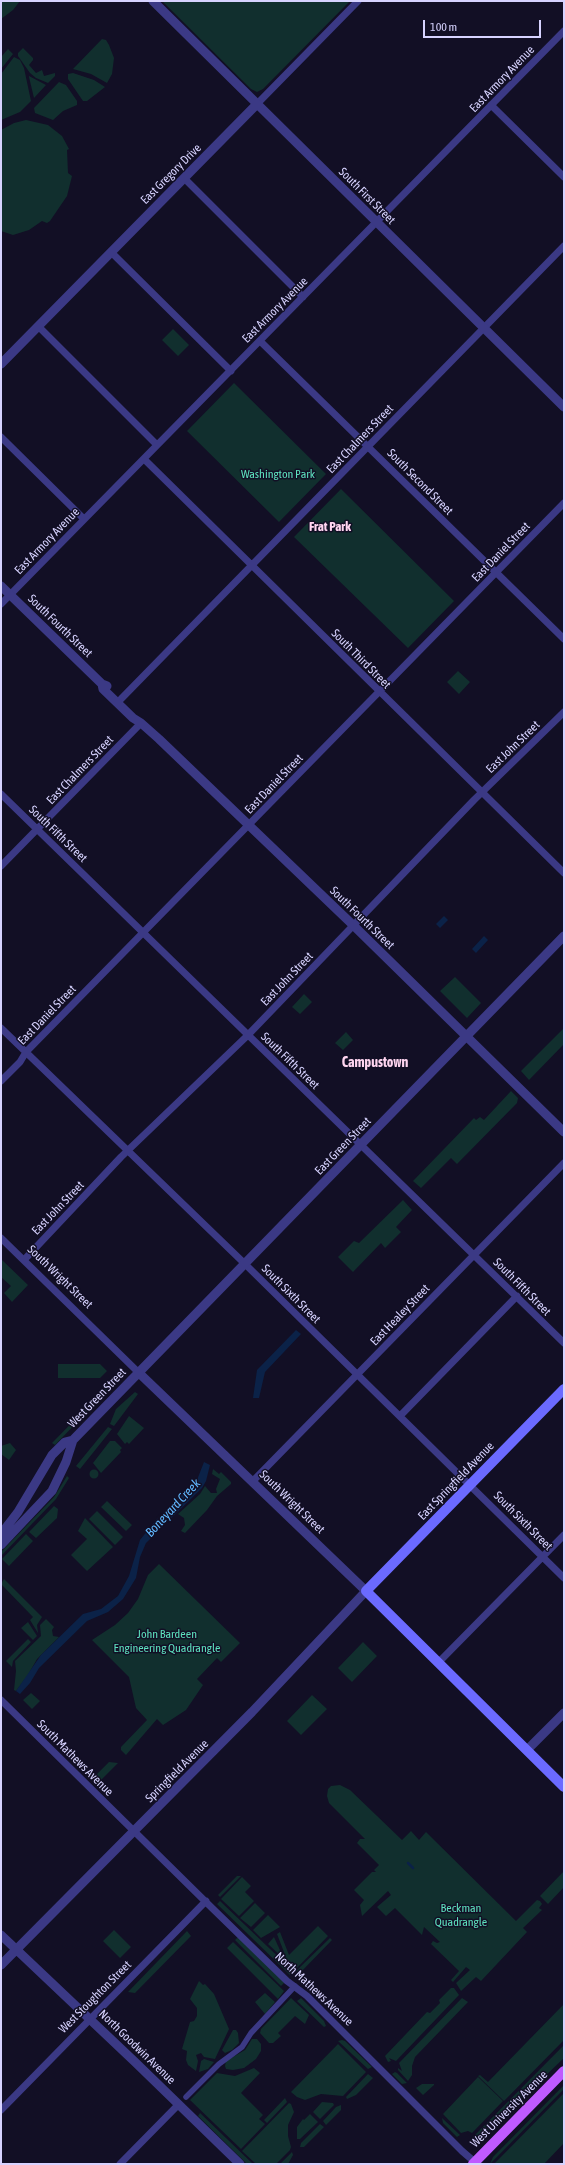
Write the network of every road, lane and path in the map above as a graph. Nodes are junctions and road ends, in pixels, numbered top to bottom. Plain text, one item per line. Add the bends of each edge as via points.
1 (153, 1) edge
2 (358, 1) edge
3 (564, 32) edge
4 (257, 104) junction
5 (491, 105) junction
6 (564, 177) edge
7 (184, 178) junction
8 (376, 223) junction
9 (564, 246) edge
10 (111, 252) junction
11 (303, 297) junction
12 (38, 326) junction
13 (484, 328) junction
14 (260, 341) junction
15 (1, 364) edge
16 (231, 371) junction
17 (564, 407) edge
18 (1, 437) edge
19 (157, 446) junction
20 (368, 446) junction
21 (144, 459) junction
22 (564, 503) edge
23 (84, 519) junction
24 (251, 566) junction
25 (496, 573) junction
26 (1, 586) edge
27 (10, 594) junction
28 (1, 604) edge
29 (564, 639) edge
30 (102, 684) junction
31 (379, 692) junction
32 (121, 699) junction
33 (564, 712) edge
34 (141, 723) junction
35 (482, 792) junction
36 (1, 794) edge
37 (248, 826) junction
38 (37, 829) junction
39 (1, 866) edge
40 (564, 873) edge
41 (354, 926) junction
42 (143, 932) junction
43 (564, 936) edge
44 (1, 1028) edge
45 (247, 1036) junction
46 (465, 1036) junction
47 (26, 1052) junction
48 (1, 1081) edge
49 (564, 1132) edge
50 (361, 1145) junction
51 (128, 1151) junction
52 (564, 1163) edge
53 (1, 1238) edge
54 (474, 1255) junction
55 (24, 1260) junction
56 (244, 1263) junction
57 (517, 1296) junction
58 (564, 1343) edge
59 (138, 1372) junction
60 (357, 1374) junction
61 (564, 1389) edge
62 (400, 1416) junction
63 (73, 1440) junction
64 (252, 1482) junction
65 (471, 1485) junction
66 (1, 1534) edge
67 (564, 1535) edge
68 (1, 1545) edge
69 (542, 1556) junction
70 (564, 1578) edge
71 (366, 1591) junction
72 (438, 1663) junction
73 (1, 1700) edge
74 (564, 1713) edge
75 (527, 1750) junction
76 (564, 1787) edge
77 (134, 1831) junction
78 (206, 1901) junction
79 (1, 1935) edge
80 (17, 1949) junction
81 (1, 1965) edge
82 (295, 1986) junction
83 (90, 2018) junction
84 (564, 2071) edge
85 (186, 2097) dead end
86 (179, 2104) junction
87 (1, 2110) edge
88 (475, 2163) edge
89 (120, 2164) edge
90 (240, 2164) edge

1 - 4 street, South First Street
2 - 4 street, East Gregory Drive
3 - 5 street, East Armory Avenue
4 - 7 street, East Gregory Drive
4 - 8 street, South First Street
5 - 6 street
5 - 8 street, East Armory Avenue
7 - 10 street, East Gregory Drive
7 - 11 street
8 - 11 street, East Armory Avenue
8 - 13 street, South First Street
9 - 13 street, East Chalmers Street
10 - 12 street, East Gregory Drive
10 - 16 street
11 - 14 street, East Armory Avenue
12 - 15 street, East Gregory Drive
12 - 19 street
13 - 17 street, South First Street
13 - 20 street, East Chalmers Street
14 - 16 street, East Armory Avenue
14 - 20 street, South Second Street
16 - 19 street, East Armory Avenue
18 - 23 street
19 - 21 street, East Armory Avenue
20 - 24 street, East Chalmers Street
20 - 25 street, South Second Street
21 - 23 street, East Armory Avenue
21 - 24 street, South Third Street
22 - 25 street, East Daniel Street
23 - 27 street, East Armory Avenue
24 - 31 street, South Third Street
24 - 32 street, East Chalmers Street
25 - 29 street, South Second Street
25 - 31 street, East Daniel Street
26 - 27 street, South Fourth Street
27 - 28 street, East Armory Avenue
27 - 30 street, South Fourth Street
30 - 32 street, South Fourth Street
30 - 34 street, South Fourth Street via 108,694
31 - 35 street, South Third Street
31 - 37 street, East Daniel Street
32 - 34 street, South Fourth Street
33 - 35 street, East John Street
34 - 37 street, South Fourth Street
34 - 38 street, East Chalmers Street
35 - 40 street, South Third Street
35 - 41 street, East John Street
36 - 38 street, South Fifth Street
37 - 41 street, South Fourth Street
37 - 42 street, East Daniel Street
38 - 39 street, East Chalmers Street
38 - 42 street, South Fifth Street
41 - 45 street, East John Street
41 - 46 street, South Fourth Street
42 - 45 street, South Fifth Street
42 - 47 street, East Daniel Street
43 - 46 street, East Green Street
44 - 47 street, South Sixth Street
45 - 50 street, South Fifth Street
45 - 51 street, East John Street
46 - 49 street, South Fourth Street
46 - 50 street, East Green Street
47 - 48 street, East Daniel Street
47 - 51 street, South Sixth Street
50 - 54 street, South Fifth Street
50 - 56 street, East Green Street
51 - 55 street, East John Street
51 - 56 street, South Sixth Street
52 - 54 street, East Healey Street
53 - 55 street, South Wright Street
54 - 57 street, South Fifth Street
54 - 60 street, East Healey Street
55 - 59 street, South Wright Street
56 - 59 street, East Green Street
56 - 60 street, South Sixth Street
57 - 58 street, South Fifth Street
57 - 62 street
59 - 63 street, West Green Street
59 - 64 street, South Wright Street
60 - 62 street, South Sixth Street
60 - 64 street, East Healey Street
61 - 65 main road, East Springfield Avenue
62 - 65 street, South Sixth Street
63 - 66 street, West Green Street via 65,1442 52,1455 18,1512
63 - 68 street, West Green Street via 52,1491
64 - 71 street, South Wright Street
65 - 69 street, South Sixth Street
65 - 71 main road, East Springfield Avenue
67 - 69 street
69 - 70 street, South Sixth Street
69 - 72 street
71 - 72 main road, South Wright Street
71 - 77 street, Springfield Avenue via 263,1701
72 - 75 main road, South Wright Street
73 - 77 street, South Mathews Avenue
74 - 75 street
75 - 76 main road, South Wright Street
77 - 78 street, North Mathews Avenue
77 - 80 street, Springfield Avenue
78 - 82 street, North Mathews Avenue
78 - 83 street, West Stoughton Street
79 - 80 street, North Goodwin Avenue
80 - 81 street, Springfield Avenue
80 - 83 street, North Goodwin Avenue
82 - 85 street via 251,2033 242,2047 219,2064
82 - 88 street, North Mathews Avenue
83 - 86 street, North Goodwin Avenue
83 - 87 street, West Stoughton Street
84 - 88 main road, West University Avenue
86 - 89 street
86 - 90 street, North Goodwin Avenue

